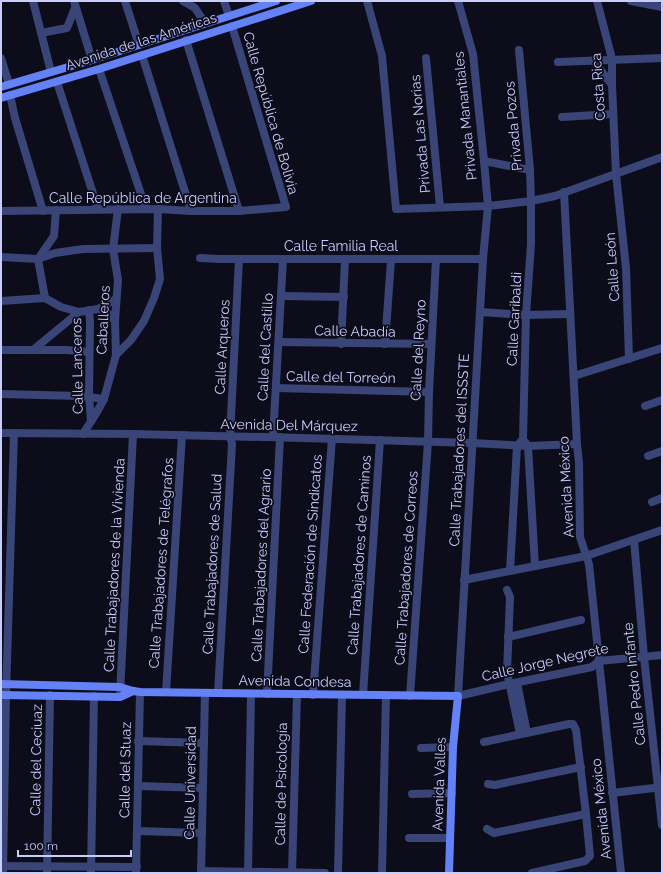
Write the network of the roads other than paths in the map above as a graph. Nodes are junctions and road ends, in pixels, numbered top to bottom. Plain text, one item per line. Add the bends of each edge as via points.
1 (33, 1) edge
2 (125, 1) edge
3 (183, 1) edge
4 (224, 1) edge
5 (311, 1) edge
6 (367, 1) edge
7 (458, 1) edge
8 (597, 1) edge
9 (631, 1) edge
10 (272, 2) edge
11 (75, 4) edge
12 (661, 8) edge
13 (229, 16) junction
14 (205, 23) junction
15 (232, 26) junction
16 (41, 33) junction
17 (186, 40) junction
18 (138, 45) junction
19 (519, 50) dead end
20 (142, 55) junction
21 (1, 58) edge
22 (426, 58) dead end
23 (662, 58) edge
24 (612, 59) junction
25 (92, 60) junction
26 (593, 60) junction
27 (558, 62) dead end
28 (99, 69) junction
29 (51, 72) junction
30 (57, 82) junction
31 (5, 85) edge
32 (612, 85) junction
33 (10, 95) junction
34 (1, 98) edge
35 (613, 114) junction
36 (562, 117) dead end
37 (662, 157) edge
38 (484, 161) junction
39 (530, 170) junction
40 (616, 174) junction
41 (564, 192) junction
42 (531, 201) junction
43 (488, 206) junction
44 (286, 207) joint
45 (440, 207) junction
46 (98, 209) junction
47 (118, 209) junction
48 (146, 209) junction
49 (158, 209) junction
50 (56, 210) junction
51 (1, 211) edge
52 (43, 211) junction
53 (191, 211) junction
54 (239, 211) junction
55 (157, 248) junction
56 (114, 249) junction
57 (1, 257) edge
58 (200, 258) dead end
59 (38, 259) junction
60 (239, 259) junction
61 (283, 259) junction
62 (436, 259) junction
63 (483, 259) junction
64 (345, 260) junction
65 (391, 260) junction
66 (281, 296) junction
67 (344, 297) junction
68 (45, 298) junction
69 (116, 299) junction
70 (1, 301) edge
71 (98, 309) junction
72 (89, 310) junction
73 (79, 312) junction
74 (480, 312) junction
75 (570, 314) junction
76 (526, 315) junction
77 (115, 321) junction
78 (279, 342) junction
79 (341, 344) junction
80 (385, 344) junction
81 (431, 344) junction
82 (662, 348) edge
83 (1, 350) edge
84 (33, 350) junction
85 (89, 352) junction
86 (116, 354) junction
87 (630, 359) junction
88 (574, 376) junction
89 (276, 388) junction
90 (429, 392) junction
91 (1, 394) edge
92 (89, 396) junction
93 (104, 399) junction
94 (662, 400) edge
95 (645, 406) dead end
96 (91, 421) junction
97 (1, 432) edge
98 (14, 433) junction
99 (83, 434) junction
100 (134, 434) junction
101 (182, 435) junction
102 (230, 436) junction
103 (277, 437) junction
104 (332, 438) junction
105 (380, 440) junction
106 (428, 442) junction
107 (472, 443) junction
108 (520, 443) junction
109 (577, 444) junction
110 (528, 446) junction
111 (662, 451) edge
112 (648, 456) dead end
113 (662, 498) edge
114 (652, 502) dead end
115 (662, 530) edge
116 (634, 540) junction
117 (586, 556) junction
118 (535, 566) junction
119 (510, 571) junction
120 (464, 580) junction
121 (507, 590) dead end
122 (581, 620) dead end
123 (508, 636) junction
124 (662, 655) edge
125 (644, 657) junction
126 (599, 661) junction
127 (513, 683) junction
128 (4, 684) edge
129 (120, 687) junction
130 (136, 692) junction
131 (166, 692) junction
132 (205, 693) junction
133 (218, 693) junction
134 (251, 694) junction
135 (267, 694) junction
136 (313, 694) junction
137 (4, 695) edge
138 (50, 695) junction
139 (297, 695) junction
140 (342, 695) junction
141 (363, 695) junction
142 (386, 695) junction
143 (94, 696) junction
144 (410, 696) junction
145 (458, 696) junction
146 (120, 697) junction
147 (523, 734) junction
148 (138, 741) junction
149 (484, 742) dead end
150 (204, 743) junction
151 (453, 747) junction
152 (421, 748) dead end
153 (581, 767) junction
154 (488, 784) dead end
155 (138, 786) junction
156 (660, 787) edge
157 (203, 788) junction
158 (452, 793) junction
159 (612, 793) junction
160 (412, 794) dead end
161 (586, 814) junction
162 (662, 825) edge
163 (487, 829) dead end
164 (138, 831) junction
165 (202, 833) junction
166 (409, 838) dead end
167 (450, 838) junction
168 (2, 868) edge
169 (48, 870) edge
170 (91, 870) edge
171 (136, 870) edge
172 (201, 872) edge
173 (248, 872) edge
174 (292, 873) edge
175 (324, 873) edge
176 (338, 873) edge
177 (382, 873) edge
178 (449, 873) edge
179 (532, 873) edge
180 (621, 873) edge

1 - 16 street
2 - 18 street
3 - 14 street via 195,8
4 - 13 street
5 - 15 street, Avenida de las Américas
6 - 45 street via 382,56 396,209
7 - 38 street, Privada Manantiales via 473,54
8 - 24 street, Costa Rica
9 - 12 street
10 - 13 street, Avenida de las Américas
11 - 16 street via 67,28
11 - 25 street
13 - 14 street, Avenida de las Américas
14 - 18 street, Avenida de las Américas
15 - 17 street, Avenida de las Américas
15 - 44 street, Calle República de Bolivia
16 - 29 street
17 - 20 street, Avenida de las Américas
17 - 54 street
18 - 25 street, Avenida de las Américas
19 - 39 street, Privada Pozos
20 - 28 street, Avenida de las Américas
20 - 53 street
21 - 31 street
22 - 45 street, Privada Las Norias
23 - 24 street
24 - 26 street
24 - 32 street, Costa Rica
25 - 29 street, Avenida de las Américas
26 - 27 street
26 - 32 street
28 - 30 street, Avenida de las Américas
28 - 48 street
29 - 31 street, Avenida de las Américas
30 - 33 street, Avenida de las Américas
30 - 46 street
32 - 35 street, Costa Rica
33 - 34 street, Avenida de las Américas
33 - 52 street
35 - 36 street
35 - 40 street, Costa Rica
37 - 40 street
38 - 39 street
38 - 43 street, Privada Manantiales
39 - 42 street, Privada Pozos
40 - 41 street
40 - 87 street, Calle León via 626,268
41 - 42 street
41 - 75 street, Avenida México
42 - 43 street
42 - 76 street, Calle Garibaldi
43 - 45 street
43 - 63 street, Calle Trabajadores del ISSSTE
44 - 54 street, Calle República de Argentina
46 - 47 street, Calle República de Argentina
46 - 50 street, Calle República de Argentina
47 - 48 street, Calle República de Argentina
47 - 56 street, Caballeros
48 - 49 street, Calle República de Argentina
49 - 53 street, Calle República de Argentina
49 - 55 street
50 - 52 street, Calle República de Argentina
50 - 59 street via 54,236
51 - 52 street, Calle República de Argentina
53 - 54 street, Calle República de Argentina
55 - 56 street
55 - 86 street via 160,279 154,298 144,321 131,340
56 - 59 street via 83,249 55,253
56 - 69 street, Caballeros via 118,280
57 - 59 street
58 - 60 street, Calle Familia Real
59 - 68 street
60 - 61 street, Calle Familia Real
60 - 102 street, Calle Arqueros
61 - 64 street, Calle Familia Real
61 - 66 street, Calle del Castillo
62 - 63 street, Calle Familia Real
62 - 65 street, Calle Familia Real
62 - 81 street, Calle del Reyno
63 - 74 street, Calle Trabajadores del ISSSTE
64 - 65 street, Calle Familia Real
64 - 67 street
65 - 80 street
66 - 67 street
66 - 78 street, Calle del Castillo
67 - 79 street
68 - 70 street
68 - 73 street via 61,307
69 - 71 street
69 - 77 street, Caballeros
71 - 72 street
71 - 77 street via 105,311
72 - 73 street
72 - 85 street, Calle Lanceros
73 - 84 street
74 - 76 street
74 - 107 street, Calle Trabajadores del ISSSTE
75 - 76 street
75 - 88 street, Avenida México
76 - 108 street, Calle Garibaldi
77 - 86 street, Caballeros
78 - 79 street, Calle Abadía
78 - 89 street, Calle del Castillo
79 - 80 street, Calle Abadía
80 - 81 street, Calle Abadía
81 - 90 street, Calle del Reyno
82 - 87 street
83 - 84 street
84 - 85 street
85 - 92 street, Calle Lanceros
86 - 93 street, Caballeros
87 - 88 street
88 - 109 street, Avenida México
89 - 90 street, Calle del Torreón
89 - 103 street, Calle del Castillo
90 - 106 street, Calle del Reyno
91 - 92 street
92 - 93 street
92 - 96 street, Calle Lanceros
93 - 96 street, Caballeros
94 - 95 street
96 - 99 street, Caballeros
97 - 98 street, Avenida Del Márquez
98 - 99 street, Avenida Del Márquez
98 - 128 street
99 - 100 street, Avenida Del Márquez
100 - 101 street, Avenida Del Márquez
100 - 129 street, Calle Trabajadores de la Vivienda
101 - 102 street, Avenida Del Márquez
101 - 131 street, Calle Trabajadores de Telégrafos
102 - 103 street, Avenida Del Márquez
102 - 133 street, Calle Trabajadores de Salud via 232,444
103 - 104 street, Avenida Del Márquez
103 - 135 street, Calle Trabajadores del Agrario
104 - 105 street, Avenida Del Márquez
104 - 136 street, Calle Federación de Sindicatos
105 - 106 street, Avenida Del Márquez
105 - 141 street, Calle Trabajadores de Caminos
106 - 107 street, Avenida Del Márquez
106 - 144 street, Calle Trabajadores de Correos
107 - 108 street, Avenida Del Márquez
107 - 120 street, Calle Trabajadores del ISSSTE
108 - 110 street
108 - 119 street, Calle Garibaldi
109 - 110 street
109 - 117 street, Avenida México via 580,463 580,537
110 - 118 street
111 - 112 street
113 - 114 street
115 - 116 street
116 - 117 street
116 - 125 street, Calle Pedro Infante
117 - 118 street
117 - 126 street, Avenida México
118 - 119 street
119 - 120 street
120 - 145 street, Calle Trabajadores del ISSSTE
121 - 123 street via 510,597
122 - 123 street
123 - 127 street via 507,672
124 - 125 street, Calle Jorge Negrete
125 - 126 street, Calle Jorge Negrete
125 - 156 street, Calle Pedro Infante
126 - 127 street, Calle Jorge Negrete via 592,668
126 - 159 street, Avenida México
127 - 145 street, Calle Jorge Negrete
127 - 147 street
128 - 129 street, Avenida Condesa
128 - 137 street
129 - 130 street, Avenida Condesa
129 - 146 street, Calle Trabajadores de la Vivienda
130 - 131 street, Avenida Condesa
130 - 146 street, Avenida Condesa
130 - 148 street, Calle del Stuaz
131 - 132 street, Avenida Condesa
132 - 133 street, Avenida Condesa
132 - 150 street, Calle Universidad
133 - 134 street, Avenida Condesa
134 - 135 street, Avenida Condesa
134 - 173 street
135 - 139 street, Avenida Condesa
136 - 139 street, Avenida Condesa
136 - 140 street, Avenida Condesa
137 - 138 street, Avenida Condesa
137 - 168 street
138 - 143 street, Avenida Condesa
138 - 169 street, Calle del Ceciuaz
139 - 174 street, Calle de Psicología
140 - 141 street, Avenida Condesa
140 - 176 street
141 - 142 street, Avenida Condesa
142 - 144 street, Avenida Condesa
142 - 177 street
143 - 146 street, Avenida Condesa
143 - 170 street
144 - 145 street, Avenida Condesa
145 - 151 street, Avenida Valles
147 - 149 street
147 - 153 street via 573,724
148 - 150 street
148 - 155 street, Calle del Stuaz
150 - 157 street, Calle Universidad
151 - 152 street
151 - 158 street, Avenida Valles
153 - 154 street via 495,785
153 - 161 street
155 - 157 street
155 - 164 street, Calle del Stuaz
156 - 159 street
156 - 162 street, Calle Pedro Infante
157 - 165 street, Calle Universidad
158 - 160 street
158 - 167 street, Avenida Valles
159 - 180 street, Avenida México
161 - 163 street via 494,833
161 - 179 street via 590,856 585,861
164 - 165 street
164 - 171 street, Calle del Stuaz
165 - 172 street, Calle Universidad
166 - 167 street
167 - 178 street, Avenida Valles
168 - 169 street
169 - 170 street
170 - 171 street
172 - 173 street
173 - 174 street
174 - 175 street

